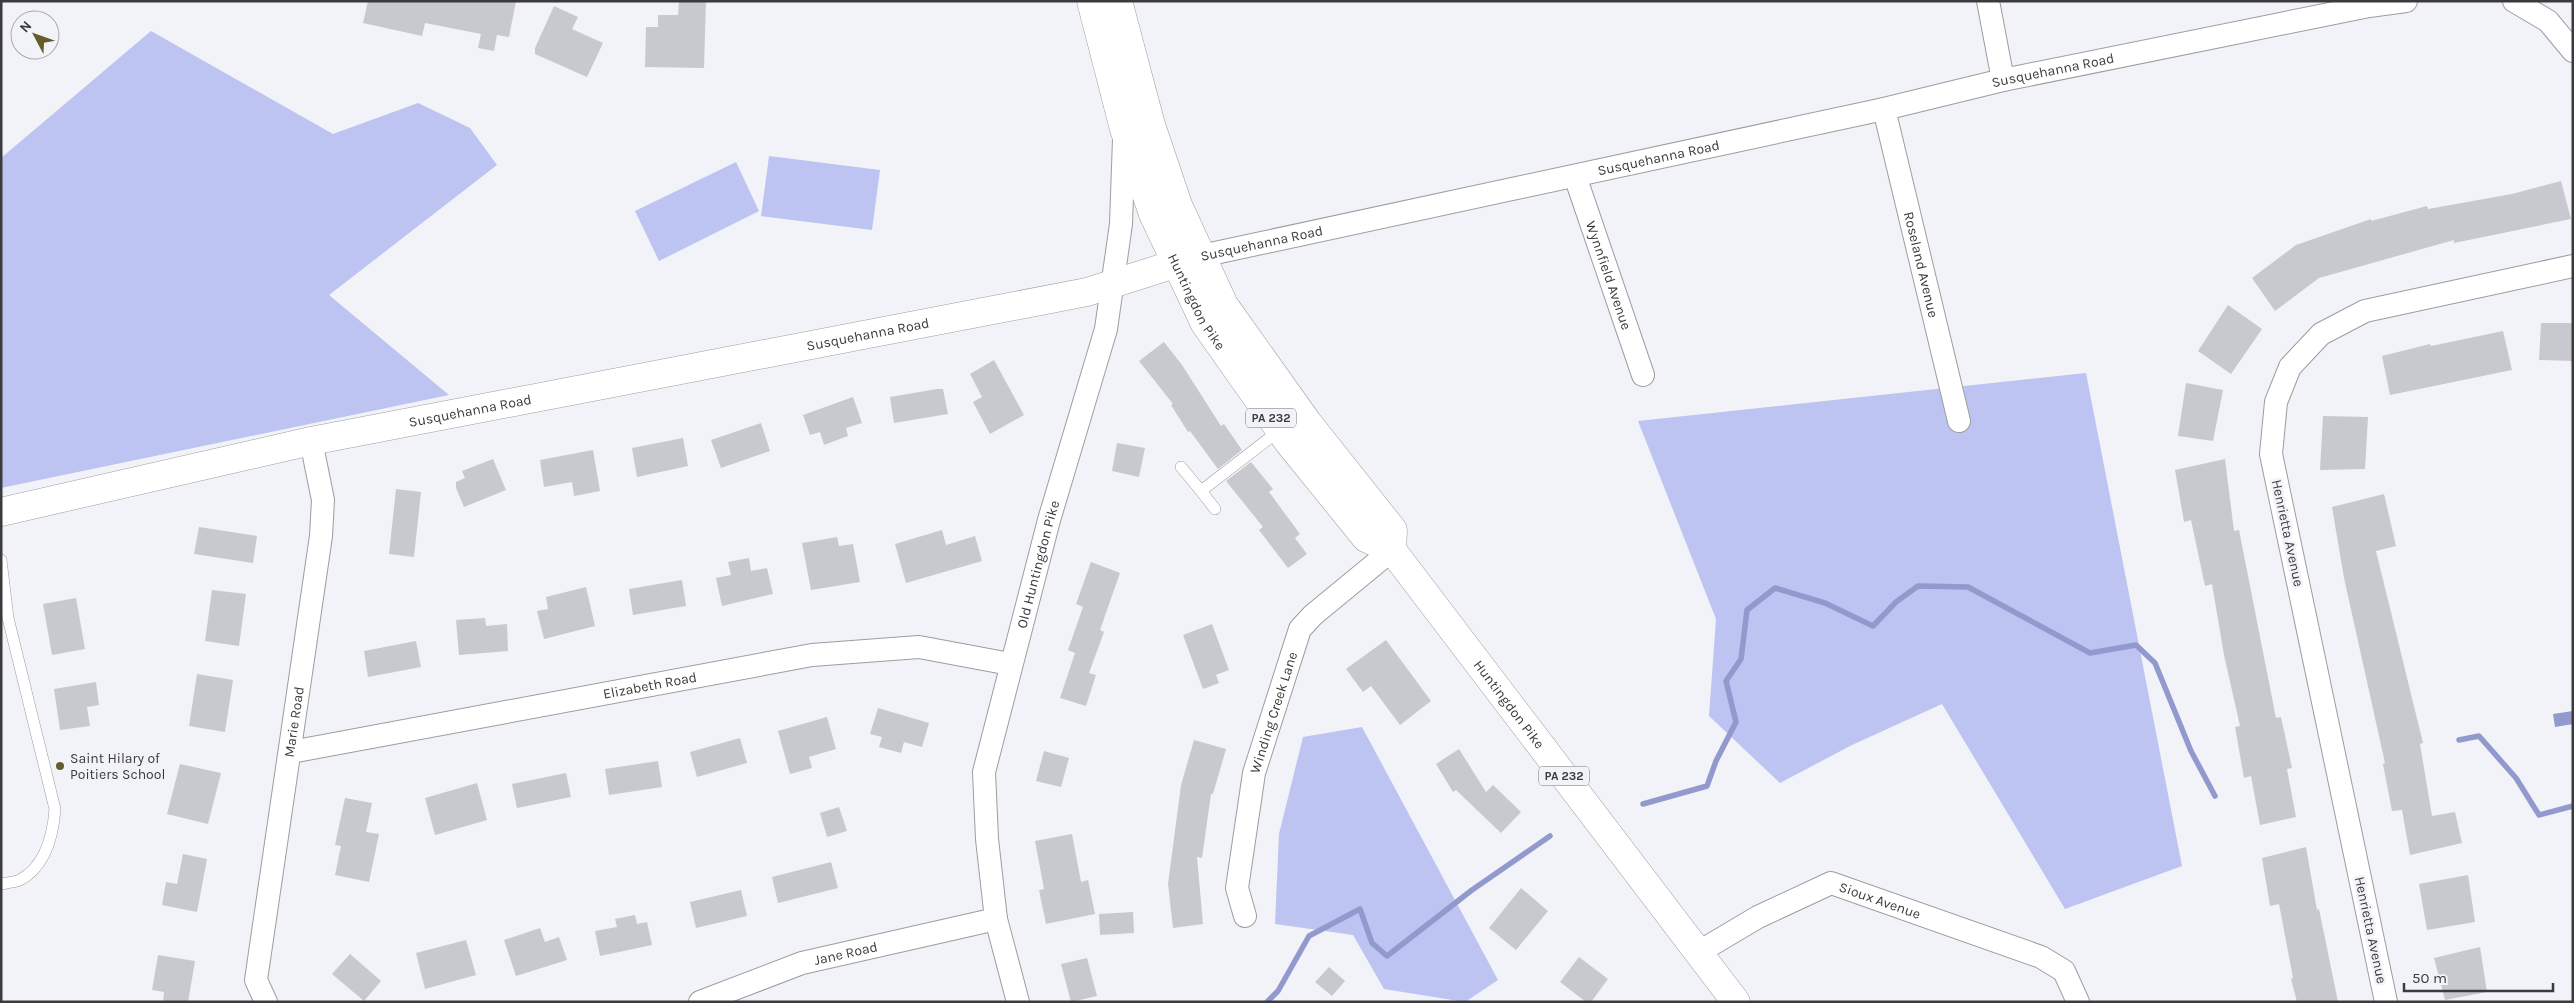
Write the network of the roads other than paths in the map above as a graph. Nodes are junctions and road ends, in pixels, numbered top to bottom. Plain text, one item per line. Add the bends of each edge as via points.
1 (1091, 1) edge
2 (1118, 1) edge
3 (1988, 1) edge
4 (2406, 1) edge
5 (2514, 1) edge
6 (2369, 4) edge
7 (2573, 51) edge
8 (2003, 80) junction
9 (1884, 109) junction
10 (1124, 129) junction
11 (1575, 176) junction
12 (1201, 256) junction
13 (1175, 265) junction
14 (2573, 266) edge
15 (1114, 285) junction
16 (1643, 375) dead end
17 (1959, 421) dead end
18 (1280, 430) junction
19 (311, 441) junction
20 (1181, 467) dead end
21 (1201, 491) junction
22 (1215, 509) dead end
23 (1, 512) edge
24 (1392, 550) junction
25 (1, 560) edge
26 (5, 619) edge
27 (1010, 664) junction
28 (291, 752) junction
29 (1, 884) edge
30 (1245, 916) dead end
31 (996, 919) junction
32 (1699, 952) junction
33 (266, 1002) edge
34 (700, 1002) edge
35 (1018, 1002) edge
36 (1736, 1002) edge
37 (2078, 1002) edge
38 (2386, 1002) edge

1 - 10 main road, Huntingdon Pike / PA 232
2 - 12 main road, Huntingdon Pike / PA 232 via 1150,125 1178,205
3 - 8 street
4 - 6 street, Susquehanna Road
5 - 7 street via 2548,21
6 - 8 street, Susquehanna Road
8 - 9 street, Susquehanna Road
9 - 11 street, Susquehanna Road
9 - 17 street, Roseland Avenue
10 - 13 main road, Huntingdon Pike / PA 232 via 1153,214
10 - 15 street, Old Huntingdon Pike via 1121,224
11 - 12 street, Susquehanna Road
11 - 16 street, Wynnfield Avenue
12 - 13 main road, Susquehanna Road
12 - 24 main road, Huntingdon Pike / PA 232 via 1224,305 1308,423 1393,530
13 - 15 main road, Susquehanna Road
13 - 18 main road, Huntingdon Pike / PA 232 via 1205,324
14 - 38 street, Henrietta Avenue via 2365,311 2321,334 2290,368 2276,402 2271,454
15 - 19 main road, Susquehanna Road
15 - 27 street, Old Huntingdon Pike via 1106,329
18 - 21 lane
18 - 24 main road, Huntingdon Pike / PA 232 via 1366,538
19 - 23 main road, Susquehanna Road
19 - 28 street, Marie Road via 323,500 321,536
20 - 21 lane
21 - 22 lane
24 - 30 street, Winding Creek Lane via 1300,629 1254,773 1237,888
24 - 32 main road, Huntingdon Pike / PA 232
25 - 26 lane
26 - 29 lane via 55,809 52,836 39,864 20,880
27 - 28 street, Elizabeth Road via 919,647 812,655
27 - 31 street, Old Huntingdon Pike via 984,772
28 - 33 street, Marie Road via 256,980
31 - 34 street, Jane Road via 802,963
31 - 35 street, Old Huntingdon Pike
32 - 36 main road, Huntingdon Pike / PA 232
32 - 37 street, Sioux Avenue via 1758,917 1831,883 2040,957 2064,971

